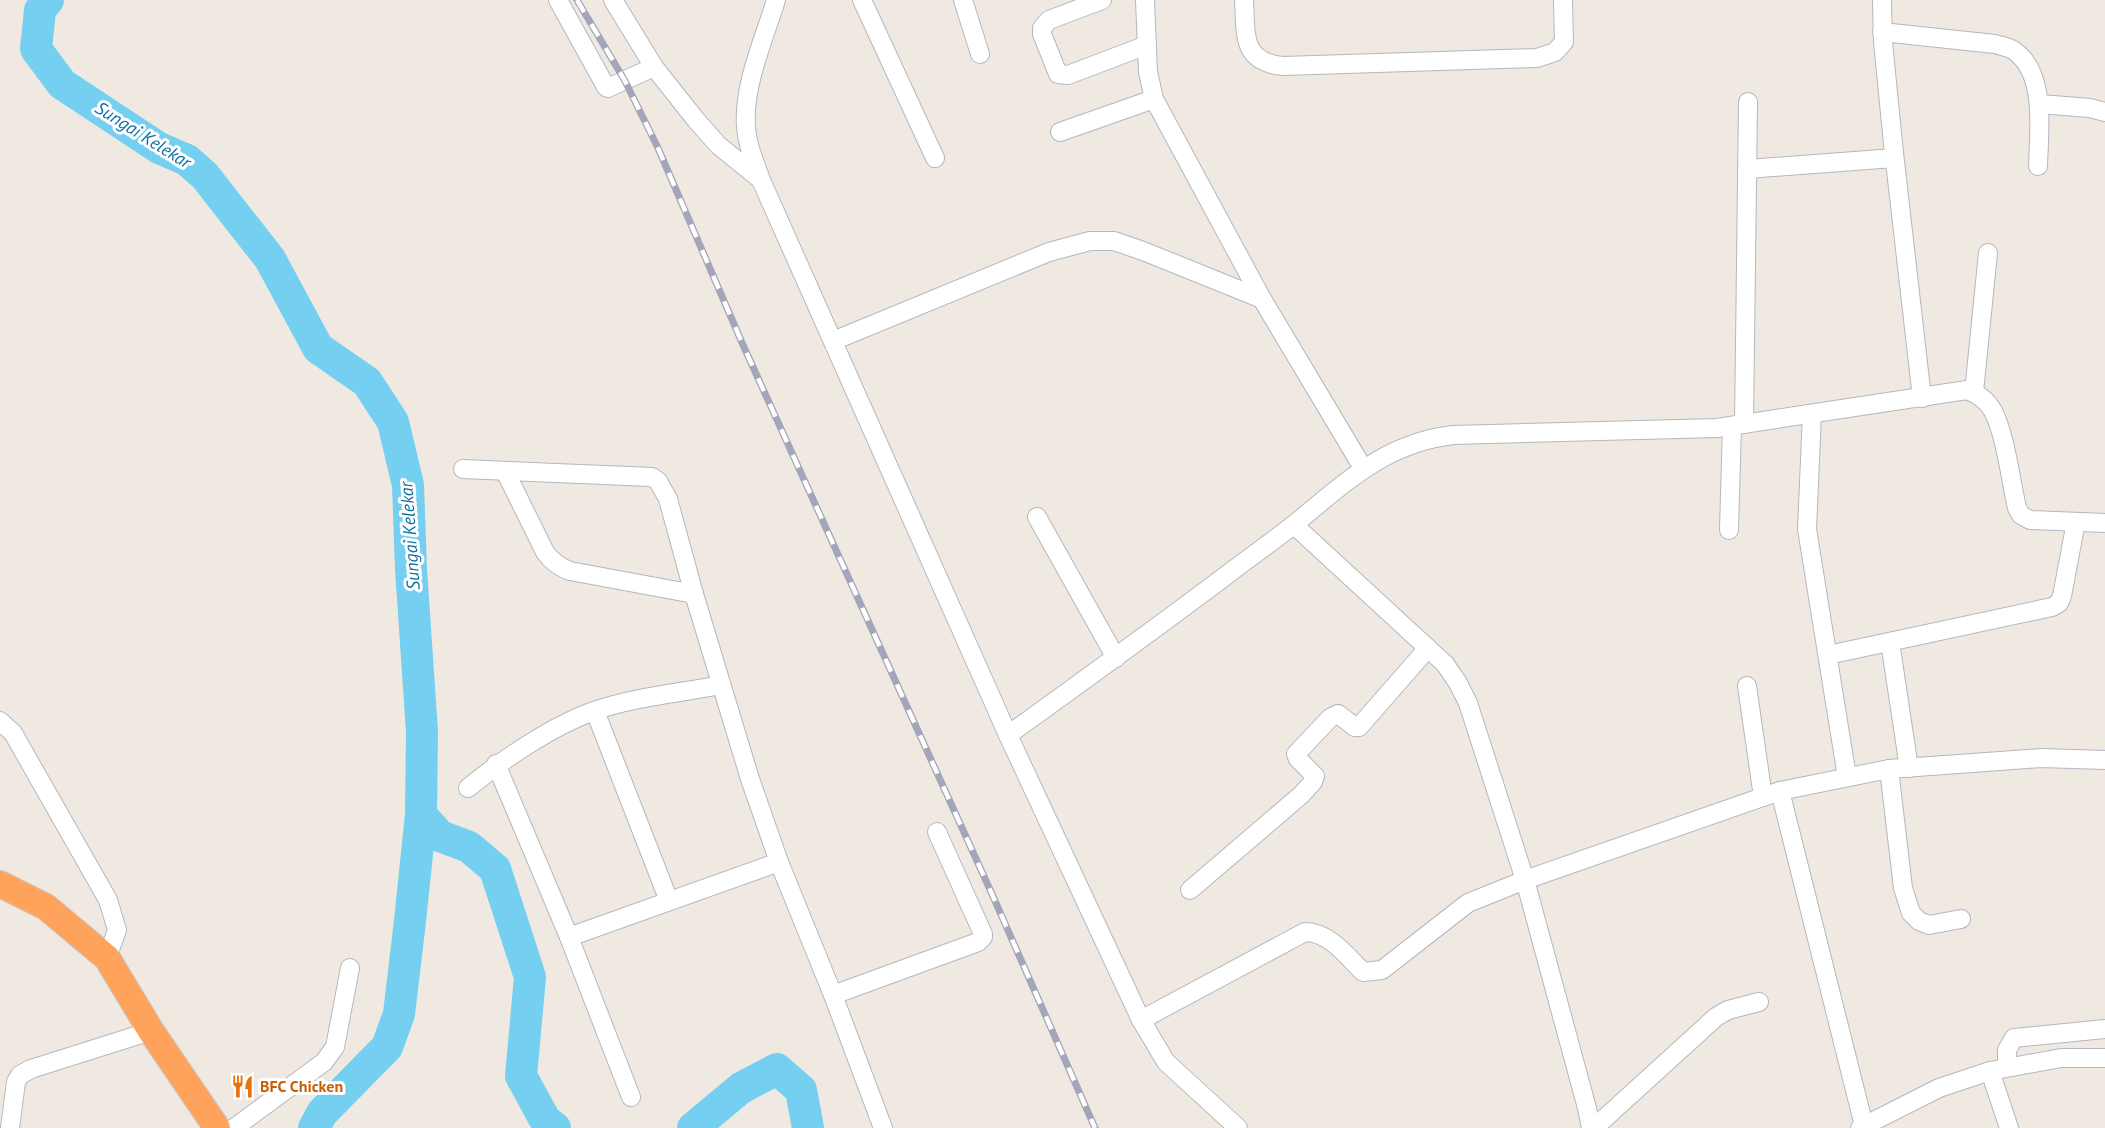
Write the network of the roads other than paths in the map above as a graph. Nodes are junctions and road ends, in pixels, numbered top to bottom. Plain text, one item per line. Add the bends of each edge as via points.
1 (558, 0) edge
2 (613, 0) edge
3 (776, 0) edge
4 (862, 0) edge
5 (963, 0) edge
6 (1102, 0) edge
7 (1145, 0) edge
8 (1244, 0) edge
9 (1563, 0) edge
10 (1882, 0) edge
11 (1882, 32) junction
12 (1147, 45) junction
13 (980, 54) dead end
14 (654, 67) junction
15 (1154, 99) junction
16 (1748, 102) dead end
17 (2040, 104) junction
18 (2105, 112) edge
19 (1060, 132) dead end
20 (935, 158) dead end
21 (1894, 158) junction
22 (2038, 166) dead end
23 (1747, 169) junction
24 (761, 180) junction
25 (1988, 253) dead end
26 (1262, 299) junction
27 (833, 341) junction
28 (1974, 392) junction
29 (1922, 398) junction
30 (1812, 414) junction
31 (1738, 425) junction
32 (1363, 468) junction
33 (463, 469) dead end
34 (505, 471) junction
35 (1037, 517) dead end
36 (2076, 522) junction
37 (2105, 523) edge
38 (1294, 525) junction
39 (1729, 530) dead end
40 (694, 594) junction
41 (1890, 642) junction
42 (1428, 648) junction
43 (1828, 655) junction
44 (1116, 658) junction
45 (721, 685) junction
46 (1747, 686) dead end
47 (595, 711) junction
48 (0, 721) edge
49 (1008, 735) junction
50 (2105, 760) edge
51 (496, 764) junction
52 (1909, 768) junction
53 (1889, 769) junction
54 (1847, 777) junction
55 (468, 788) dead end
56 (1771, 794) junction
57 (937, 832) dead end
58 (779, 862) junction
59 (1525, 880) junction
60 (0, 884) edge
61 (1190, 890) dead end
62 (669, 901) junction
63 (1961, 919) dead end
64 (569, 937) junction
65 (107, 958) junction
66 (350, 968) dead end
67 (833, 995) junction
68 (1758, 1002) dead end
69 (1141, 1020) junction
70 (2105, 1029) edge
71 (151, 1031) junction
72 (2105, 1058) edge
73 (1999, 1069) junction
74 (631, 1097) dead end
75 (1862, 1127) edge
76 (10, 1128) edge
77 (217, 1128) edge
78 (234, 1128) edge
79 (884, 1128) edge
80 (1238, 1128) edge
81 (1592, 1128) edge
82 (2009, 1128) edge

1 - 14 street via 606,87
2 - 14 street
3 - 24 street via 748,91 746,126
4 - 20 street
5 - 13 street
6 - 12 street via 1044,24 1042,34 1058,74 1068,75
7 - 12 street
8 - 9 street via 1250,47 1268,65 1284,66 1537,58 1555,52 1564,42
10 - 11 street
11 - 17 street via 2011,49 2028,66
11 - 21 street
12 - 15 street
14 - 24 street via 718,145
15 - 19 street
15 - 26 street
16 - 23 street
17 - 18 street
17 - 22 street
21 - 23 street
21 - 29 street
23 - 31 street
24 - 27 street
25 - 28 street
26 - 27 street via 1114,241 1090,241 1049,252
26 - 32 street
27 - 49 street
28 - 29 street
28 - 36 street via 1992,409 1998,422 2021,515 2030,520
29 - 30 street
30 - 31 street
30 - 43 street via 1807,529
31 - 32 street via 1434,437
31 - 39 street
32 - 38 street
33 - 34 street
34 - 40 street via 545,552 560,567
34 - 40 street via 652,477 668,499
35 - 44 street
36 - 37 street
36 - 41 street via 2062,596 2052,607
38 - 42 street
38 - 44 street
40 - 45 street
41 - 43 street
41 - 52 street
42 - 59 street via 1445,664 1468,703
42 - 61 street via 1359,727 1338,714 1330,718 1296,754 1315,776 1313,782
43 - 54 street
44 - 49 street
45 - 47 street
45 - 58 street
46 - 56 street
47 - 51 street
47 - 62 street
48 - 65 street via 14,733 108,900 117,930
49 - 69 street
50 - 52 street via 2041,758
51 - 55 street
51 - 64 street
52 - 53 street
53 - 54 street
53 - 63 street via 1903,888 1911,913 1929,925
54 - 56 street
56 - 59 street
56 - 75 street
57 - 67 street via 983,937
58 - 62 street
58 - 67 street
59 - 69 street via 1468,903 1382,970 1363,972 1326,937 1305,932
59 - 81 street
60 - 65 highway via 46,907
62 - 64 street
64 - 74 street
65 - 71 highway
66 - 78 street via 331,1054
67 - 79 street
68 - 81 street via 1728,1010 1710,1021
69 - 80 street via 1166,1062
70 - 73 street via 2014,1038
71 - 76 street via 24,1072 16,1082
71 - 77 highway
72 - 73 street via 2061,1058
73 - 75 street via 1939,1088
73 - 82 street

